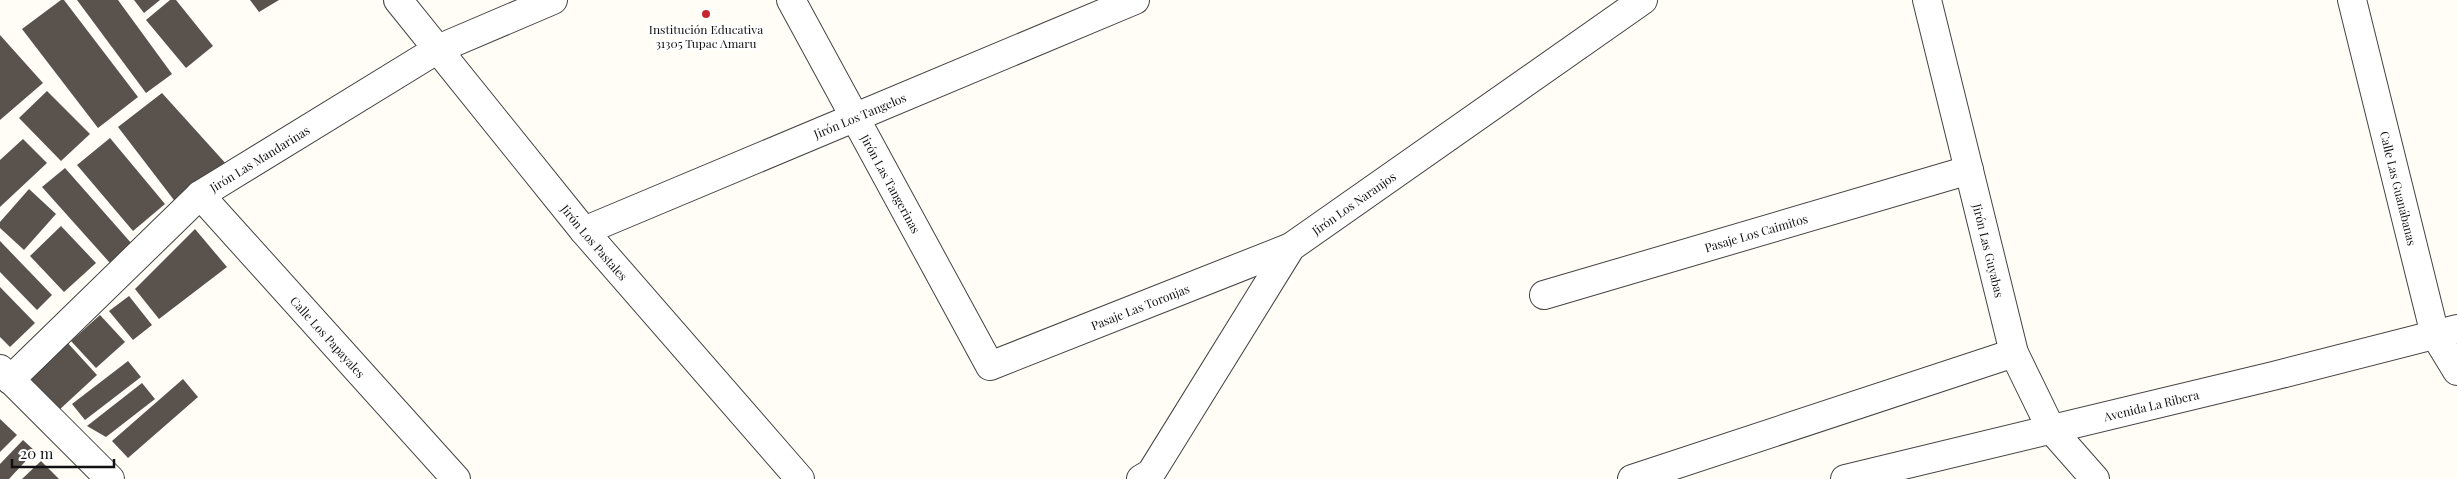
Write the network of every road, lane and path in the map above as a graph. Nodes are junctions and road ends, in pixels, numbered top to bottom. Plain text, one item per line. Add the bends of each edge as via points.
1 (398, 0) edge
2 (553, 0) edge
3 (792, 0) edge
4 (1135, 0) edge
5 (1643, 0) edge
6 (1926, 0) edge
7 (2352, 0) edge
8 (438, 49) junction
9 (855, 117) junction
10 (1969, 170) junction
11 (200, 195) junction
12 (584, 230) junction
13 (1291, 247) junction
14 (1544, 295) dead end
15 (2446, 332) edge
16 (2014, 353) junction
17 (990, 366) joint
18 (2457, 371) edge
19 (5, 374) edge
20 (2051, 429) junction
21 (110, 479) edge
22 (456, 479) edge
23 (800, 479) edge
24 (1141, 479) edge
25 (1632, 479) edge
26 (1846, 479) edge
27 (2095, 479) edge

1 - 8 street, Jirón Los Pastales
2 - 8 street, Jirón Las Mandarinas
3 - 9 street, Jirón Las Tangerinas
4 - 9 street, Jirón Los Tangelos
5 - 13 street, Jirón Los Naranjos
6 - 10 street, Jirón Las Guyabas
7 - 15 street, Calle Las Guanábanas
8 - 11 street, Jirón Las Mandarinas
8 - 12 street, Jirón Los Pastales
9 - 12 street, Jirón Los Tangelos
9 - 17 street, Jirón Las Tangerinas
10 - 14 street, Pasaje Los Caimitos
10 - 16 street, Jirón Las Guyabas
11 - 19 street, Jirón Las Mandarinas
11 - 22 street, Calle Los Papayales
12 - 23 street, Jirón Los Pastales
13 - 17 street, Pasaje Las Toronjas
13 - 24 street, Jirón Los Naranjos via 1151,473
15 - 18 street, Calle Las Guanábanas
15 - 20 street, Avenida La Ribera
16 - 20 street, Jirón Las Guyabas
16 - 25 street
19 - 21 street
20 - 26 street, Avenida La Ribera
20 - 27 street, Jirón Las Guyabas

